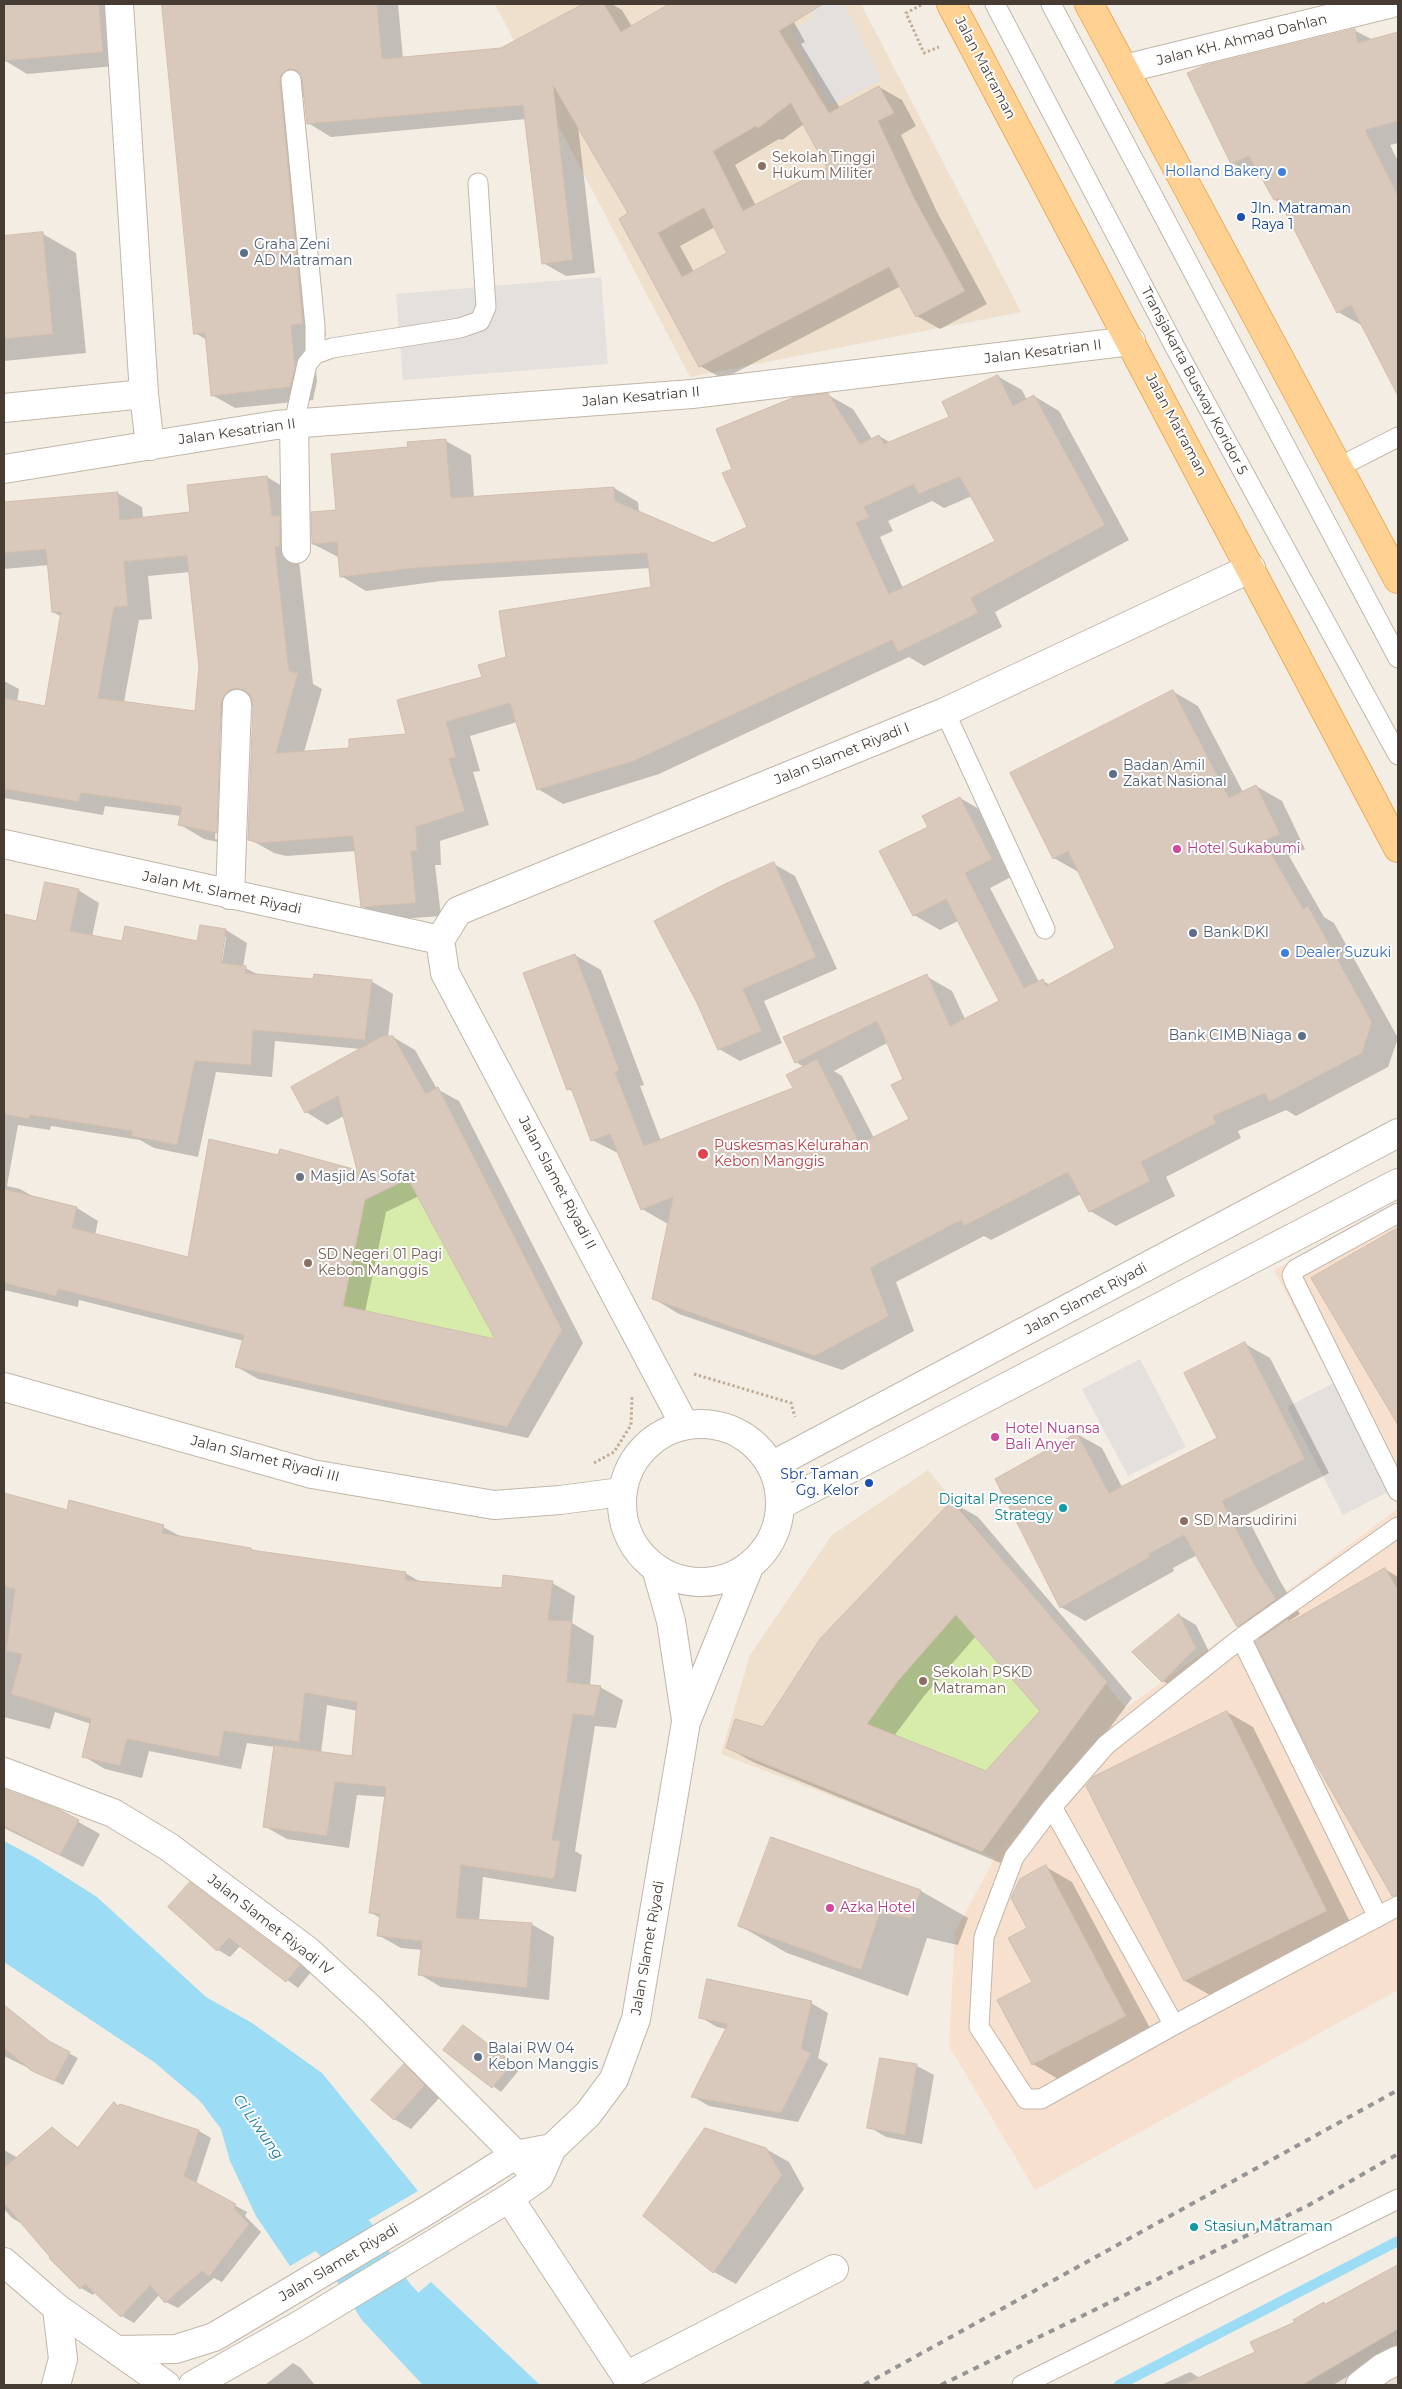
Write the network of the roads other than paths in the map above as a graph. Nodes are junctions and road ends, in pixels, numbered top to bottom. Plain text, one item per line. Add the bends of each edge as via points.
1 (119, 4) edge
2 (951, 4) edge
3 (995, 4) edge
4 (1051, 4) edge
5 (1089, 4) edge
6 (1389, 4) edge
7 (1124, 69) junction
8 (291, 80) dead end
9 (478, 183) dead end
10 (1131, 341) junction
11 (315, 354) junction
12 (144, 394) junction
13 (4, 408) edge
14 (294, 423) junction
15 (1398, 437) edge
16 (150, 446) junction
17 (1339, 467) junction
18 (4, 469) edge
19 (296, 549) dead end
20 (1251, 568) junction
21 (1398, 579) edge
22 (1398, 658) edge
23 (237, 704) dead end
24 (945, 712) junction
25 (1398, 755) edge
26 (4, 844) edge
27 (1398, 848) edge
28 (230, 895) junction
29 (1045, 929) dead end
30 (440, 940) junction
31 (1398, 1133) edge
32 (1398, 1183) edge
33 (1398, 1213) edge
34 (4, 1387) edge
35 (684, 1424) junction
36 (773, 1465) junction
37 (1398, 1491) edge
38 (621, 1492) junction
39 (782, 1504) junction
40 (1398, 1528) edge
41 (749, 1567) junction
42 (656, 1568) junction
43 (1241, 1638) junction
44 (686, 1722) junction
45 (4, 1772) edge
46 (1052, 1807) junction
47 (1398, 1906) edge
48 (1378, 1917) junction
49 (1174, 2024) junction
50 (552, 2148) junction
51 (515, 2155) junction
52 (539, 2177) junction
53 (509, 2198) junction
54 (1398, 2198) edge
55 (4, 2262) edge
56 (834, 2269) dead end
57 (57, 2308) junction
58 (116, 2350) junction
59 (1398, 2360) edge
60 (56, 2385) edge
61 (166, 2385) edge
62 (193, 2385) edge
63 (1022, 2385) edge
64 (1360, 2385) edge

1 - 12 street
2 - 10 main road, Jalan Matraman
3 - 25 lane, Transjakarta Busway Koridor 5 via 1176,349
4 - 22 lane
5 - 7 main road
6 - 7 street, Jalan KH. Ahmad Dahlan
7 - 17 main road
8 - 11 lane
9 - 11 lane via 486,307 480,321 460,328 332,348
10 - 14 street, Jalan Kesatrian II via 692,394
10 - 20 main road, Jalan Matraman
11 - 14 lane via 307,364
12 - 13 street
12 - 16 street
14 - 16 street, Jalan Kesatrian II
14 - 19 street
15 - 17 lane
16 - 18 street, Jalan Kesatrian II
17 - 21 main road
20 - 24 street, Jalan Slamet Riyadi I
20 - 27 main road, Jalan Matraman
23 - 28 street
24 - 29 lane
24 - 30 street, Jalan Slamet Riyadi I via 458,911
26 - 28 street, Jalan Mt. Slamet Riyadi
28 - 30 street, Jalan Mt. Slamet Riyadi
30 - 35 street, Jalan Slamet Riyadi II via 445,974
31 - 36 street, Jalan Slamet Riyadi
32 - 39 street
33 - 37 lane via 1292,1274
34 - 38 street, Jalan Slamet Riyadi III via 322,1476 494,1505
35 - 36 street via 735,1429
35 - 38 street via 641,1448
36 - 39 street
38 - 42 street via 623,1521 635,1548
39 - 41 street via 773,1539
40 - 43 lane
41 - 42 street via 719,1581 686,1581
41 - 44 street, Jalan Slamet Riyadi
42 - 44 street, Jalan Slamet Riyadi via 671,1621
43 - 46 lane via 1106,1745
43 - 48 lane
44 - 50 street, Jalan Slamet Riyadi via 636,2019 614,2079 588,2114
45 - 51 street, Jalan Slamet Riyadi IV via 113,1813 168,1847 308,1951 372,2010
46 - 49 lane
46 - 49 lane via 1014,1857 984,1937 979,2027 1026,2099 1032,2100 1041,2099
47 - 48 lane
48 - 49 lane
50 - 51 street, Jalan Slamet Riyadi
50 - 52 street, Jalan Slamet Riyadi
51 - 52 street, Jalan Slamet Riyadi IV
51 - 58 street, Jalan Slamet Riyadi via 214,2337 176,2348
52 - 53 street
53 - 56 street via 626,2376
53 - 62 street via 298,2326
54 - 63 lane
55 - 57 street
57 - 58 street
57 - 60 street via 63,2359
58 - 61 street
59 - 64 street

